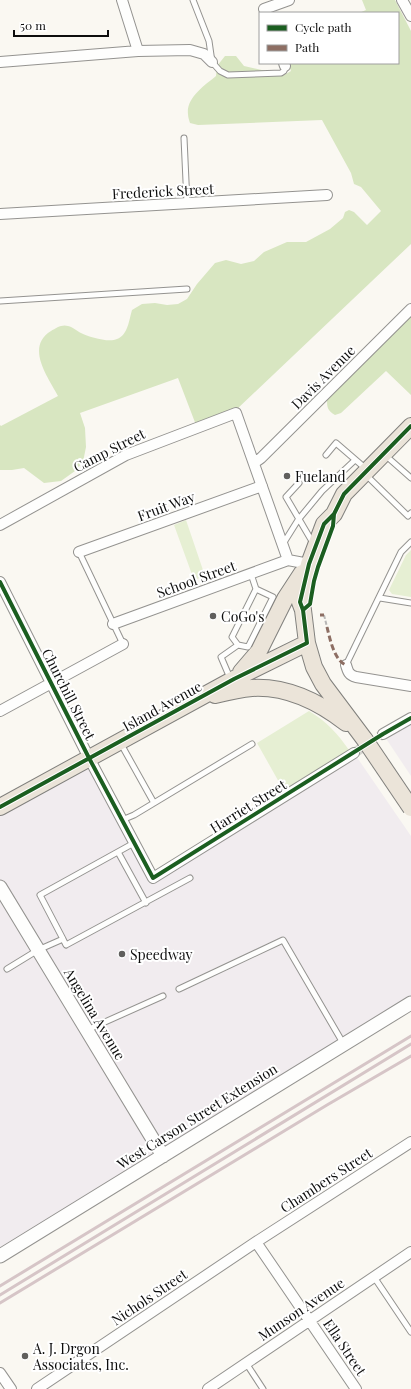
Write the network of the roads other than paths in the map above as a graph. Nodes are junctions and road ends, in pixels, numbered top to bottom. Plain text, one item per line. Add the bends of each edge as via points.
1 (122, 0) edge
2 (193, 0) edge
3 (288, 0) edge
4 (402, 0) edge
5 (263, 7) edge
6 (411, 16) edge
7 (138, 51) junction
8 (0, 62) edge
9 (212, 62) junction
10 (285, 64) edge
11 (184, 138) dead end
12 (327, 195) dead end
13 (187, 203) junction
14 (0, 214) edge
15 (187, 289) dead end
16 (0, 301) edge
17 (411, 309) edge
18 (411, 426) edge
19 (384, 454) junction
20 (326, 455) dead end
21 (355, 460) junction
22 (254, 463) junction
23 (366, 472) junction
24 (411, 478) edge
25 (299, 483) dead end
26 (262, 486) junction
27 (411, 513) edge
28 (334, 514) junction
29 (298, 520) junction
30 (0, 526) edge
31 (411, 542) edge
32 (282, 545) junction
33 (315, 546) junction
34 (79, 552) joint
35 (288, 560) junction
36 (309, 564) junction
37 (251, 574) junction
38 (0, 582) edge
39 (256, 588) junction
40 (279, 598) junction
41 (380, 598) junction
42 (411, 603) edge
43 (303, 610) junction
44 (113, 624) junction
45 (307, 643) junction
46 (123, 644) joint
47 (238, 645) junction
48 (346, 665) joint
49 (233, 680) junction
50 (51, 683) junction
51 (411, 686) edge
52 (201, 697) junction
53 (0, 711) edge
54 (411, 718) edge
55 (383, 734) tunnel mouth
56 (363, 737) junction
57 (120, 741) junction
58 (252, 744) dead end
59 (354, 753) tunnel mouth
60 (89, 758) junction
61 (154, 804) junction
62 (0, 807) edge
63 (411, 808) edge
64 (122, 820) junction
65 (134, 843) junction
66 (118, 852) junction
67 (153, 878) joint
68 (190, 878) dead end
69 (1, 890) edge
70 (146, 903) junction
71 (63, 939) junction
72 (38, 950) junction
73 (7, 969) dead end
74 (179, 989) dead end
75 (163, 996) dead end
76 (411, 1003) edge
77 (87, 1031) junction
78 (344, 1044) junction
79 (411, 1142) edge
80 (163, 1156) junction
81 (256, 1242) junction
82 (411, 1252) edge
83 (0, 1256) edge
84 (374, 1277) junction
85 (309, 1320) junction
86 (411, 1332) edge
87 (246, 1363) junction
88 (0, 1373) edge
89 (11, 1389) edge
90 (37, 1389) edge
91 (208, 1389) edge
92 (263, 1389) edge
93 (356, 1389) edge

1 - 7 street
2 - 9 lane via 209,41
3 - 5 street
4 - 6 street
7 - 8 street
7 - 9 street via 190,50 204,54
9 - 10 lane via 228,75 281,73
11 - 13 lane
12 - 13 street, Frederick Street
13 - 14 street, Frederick Street
15 - 16 lane
17 - 22 street, Davis Avenue
18 - 19 main road
19 - 23 main road
19 - 24 lane
20 - 21 lane via 336,443
21 - 23 lane
21 - 29 lane via 322,491
22 - 26 street
22 - 30 street, Camp Street via 236,413 126,455
23 - 27 lane via 408,516
23 - 28 main road via 344,494
25 - 29 lane via 286,497
26 - 32 street
26 - 34 street, Fruit Way
28 - 33 main road via 324,524
28 - 43 main road via 333,526 314,581 310,604
29 - 32 lane
29 - 33 lane
31 - 41 lane via 401,552
32 - 35 street
33 - 36 main road
34 - 44 lane
35 - 36 street
35 - 37 street, School Street
36 - 40 main road
36 - 43 main road via 300,602
37 - 39 lane
37 - 44 street, School Street
38 - 50 street, Churchill Street
39 - 40 lane
39 - 47 lane via 232,638
40 - 47 lane via 248,647
40 - 49 main road via 259,651
41 - 42 lane
41 - 48 lane
43 - 45 main road
44 - 46 lane
45 - 49 main road, Island Avenue
45 - 56 main road via 321,680
46 - 50 street
47 - 49 lane via 221,657
48 - 51 street via 351,675 356,677
49 - 52 main road, Island Avenue
50 - 53 street
50 - 60 street, Churchill Street
52 - 56 main road via 251,688 287,692 320,705
52 - 57 main road, Island Avenue
54 - 55 street
56 - 63 main road, bridge
57 - 60 main road, Island Avenue
57 - 61 lane
58 - 61 lane
59 - 67 street, Harriet Street
60 - 62 main road, Island Avenue
60 - 64 street, Churchill Street
61 - 64 lane
64 - 65 street, Churchill Street
65 - 66 lane
65 - 67 street, Churchill Street
66 - 70 lane
66 - 71 lane via 40,895
68 - 70 lane
69 - 72 street, Angelina Avenue
70 - 71 lane via 66,945
71 - 72 lane
72 - 73 lane
72 - 77 street, Angelina Avenue
74 - 78 lane via 283,940
75 - 77 lane
76 - 78 street, West Carson Street Extension
77 - 80 street, Angelina Avenue
78 - 80 street, West Carson Street Extension
79 - 81 street, Chambers Street
80 - 83 street, West Carson Street Extension
81 - 85 street, Ella Street
81 - 90 street, Nichols Street
82 - 84 street, Munson Avenue
84 - 85 street, Munson Avenue
84 - 86 lane
85 - 87 street, Munson Avenue
85 - 93 street, Ella Street
87 - 91 street, Munson Avenue
87 - 92 lane
88 - 89 street

